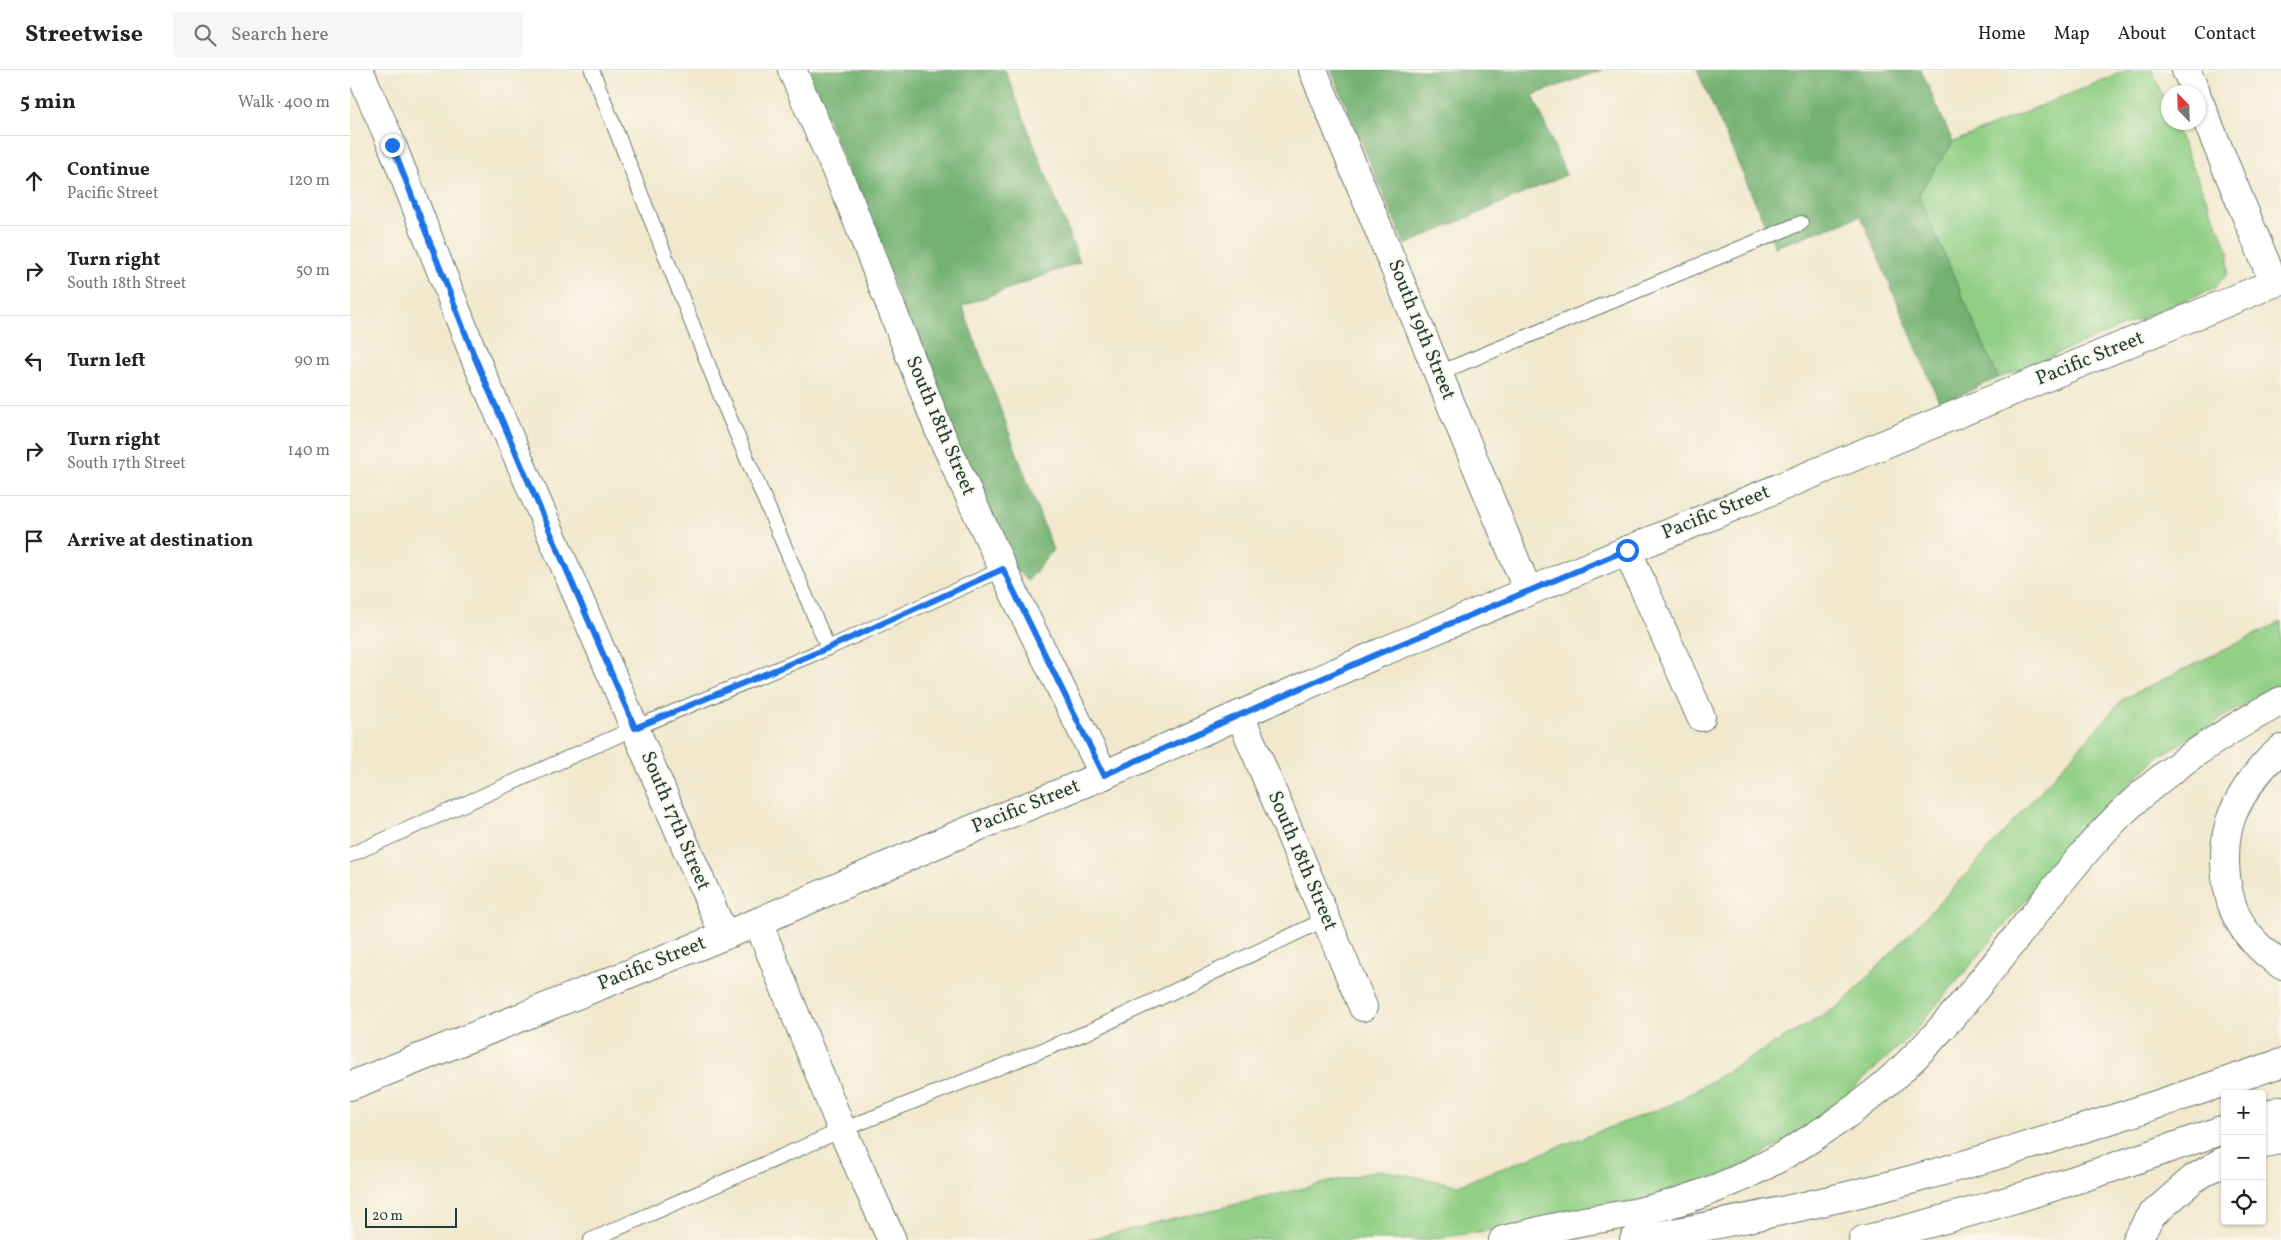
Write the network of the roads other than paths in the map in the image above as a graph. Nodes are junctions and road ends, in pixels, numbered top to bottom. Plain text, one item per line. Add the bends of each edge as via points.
1 (592, 70) edge
2 (792, 70) edge
3 (1313, 70) edge
4 (2186, 70) edge
5 (368, 73) edge
6 (2193, 85) edge
7 (2206, 118) edge
8 (1801, 223) dead end
9 (2277, 282) edge
10 (1438, 372) junction
11 (1627, 550) junction
12 (1003, 569) junction
13 (1528, 591) junction
14 (828, 648) junction
15 (2281, 701) edge
16 (1240, 715) junction
17 (1701, 718) dead end
18 (635, 728) junction
19 (2281, 749) edge
20 (1104, 775) junction
21 (350, 855) edge
22 (1326, 919) junction
23 (758, 922) junction
24 (724, 935) junction
25 (2281, 965) edge
26 (1363, 1007) dead end
27 (2281, 1063) edge
28 (350, 1086) edge
29 (2281, 1110) edge
30 (2266, 1115) edge
31 (842, 1130) junction
32 (2221, 1131) edge
33 (2281, 1138) edge
34 (2266, 1144) edge
35 (2221, 1162) edge
36 (591, 1240) edge
37 (892, 1240) edge
38 (1503, 1240) edge
39 (1634, 1240) edge
40 (1863, 1240) edge
41 (2136, 1240) edge

1 - 14 lane via 725,407
2 - 12 main road, South 18th Street via 850,202 939,430
3 - 10 main road, South 19th Street
4 - 6 main road
5 - 18 main road, South 17th Street via 392,145 475,358
7 - 9 main road
8 - 10 lane
9 - 11 main road, Pacific Street
10 - 13 main road, South 19th Street
11 - 13 main road, Pacific Street
11 - 17 main road
12 - 14 lane
12 - 20 main road, South 18th Street
13 - 16 main road, Pacific Street
14 - 18 lane
15 - 38 main road via 2183,761 2139,797 2101,835 1942,1028 1901,1070 1843,1117 1755,1171 1697,1196 1643,1211
16 - 20 main road, Pacific Street
16 - 22 main road, South 18th Street
18 - 21 lane
18 - 24 main road, South 17th Street
19 - 25 main road via 2253,779 2233,814 2225,856 2228,896 2241,924
20 - 23 main road, Pacific Street
22 - 26 main road, South 18th Street
22 - 31 lane via 1088,1032
23 - 24 main road, Pacific Street
23 - 31 main road
24 - 28 main road, Pacific Street
27 - 39 main road via 2082,1130 1913,1179 1754,1218
29 - 30 main road
31 - 36 lane
31 - 37 main road
32 - 40 main road via 1927,1225
33 - 34 main road
35 - 41 main road via 2193,1179 2152,1215

